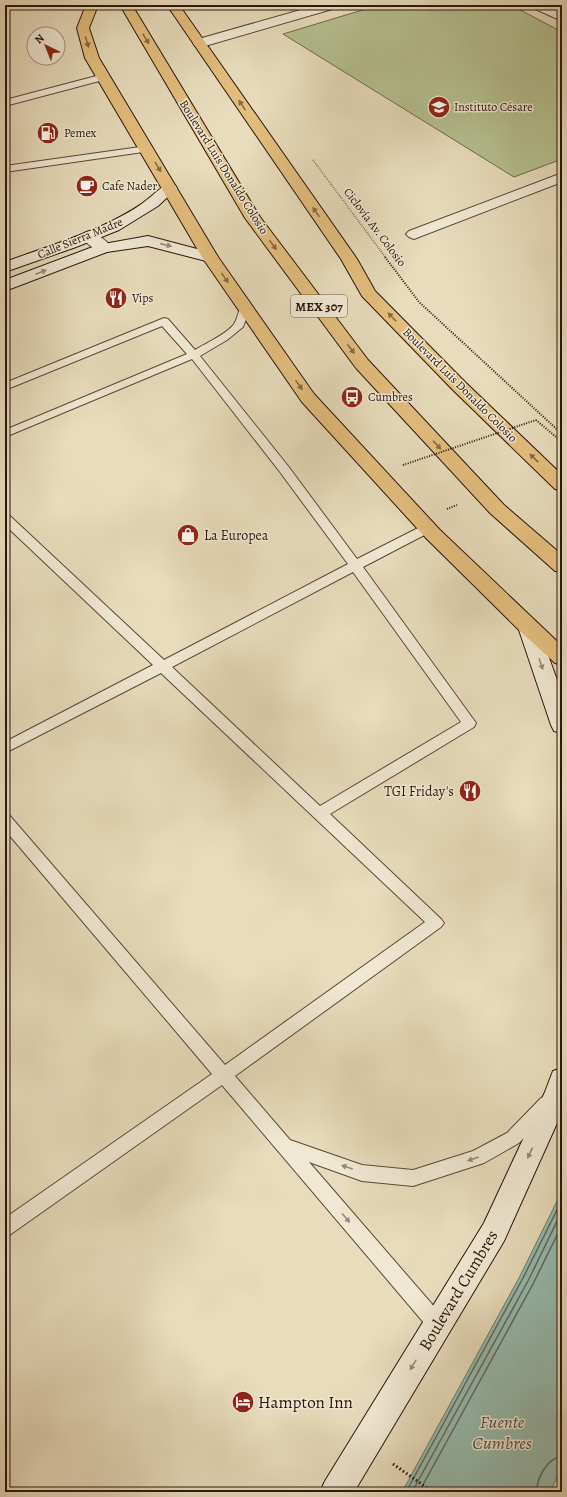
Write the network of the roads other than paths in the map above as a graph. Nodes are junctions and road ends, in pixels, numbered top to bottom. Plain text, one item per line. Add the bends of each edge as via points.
1 (92, 5) edge
2 (126, 5) edge
3 (173, 5) edge
4 (332, 5) edge
5 (537, 5) edge
6 (562, 17) edge
7 (200, 44) junction
8 (104, 77) junction
9 (5, 103) edge
10 (147, 149) junction
11 (5, 169) edge
12 (562, 177) edge
13 (170, 188) junction
14 (414, 234) dead end
15 (89, 236) junction
16 (104, 248) junction
17 (210, 257) junction
18 (5, 267) edge
19 (5, 286) edge
20 (245, 308) junction
21 (195, 354) junction
22 (5, 387) edge
23 (5, 434) edge
24 (562, 485) edge
25 (5, 518) edge
26 (428, 528) junction
27 (357, 566) junction
28 (562, 566) edge
29 (528, 627) junction
30 (562, 658) edge
31 (162, 665) junction
32 (562, 725) edge
33 (5, 748) edge
34 (320, 813) junction
35 (5, 820) edge
36 (224, 1075) junction
37 (560, 1086) edge
38 (285, 1146) junction
39 (5, 1228) edge
40 (438, 1324) junction
41 (336, 1492) edge

1 -> 8 main road via 83,28 92,58
2 -> 28 main road, Boulevard Luis Donaldo Colosio / MEX 307 via 253,218 362,364 497,509
3 - 7 main road, Boulevard Luis Donaldo Colosio / MEX 307
4 - 7 street
5 - 6 street
24 -> 7 main road, Boulevard Luis Donaldo Colosio / MEX 307 via 459,386 368,293 349,260
8 - 9 lane
8 - 10 main road
10 - 11 lane
10 -> 13 main road
12 - 14 street
13 - 15 street, Calle Sierra Madre via 156,202 117,226
13 - 17 main road
15 - 16 street
15 - 18 street, Calle Sierra Madre
16 -> 17 street, Calle Sierra Madre via 148,241
19 -> 16 street, Calle Sierra Madre
17 -> 20 main road
20 - 21 lane via 239,325 223,338
20 -> 26 main road via 308,398
21 - 22 lane via 164,321
21 - 23 lane
21 - 27 lane
25 - 31 lane
26 - 27 lane
26 - 29 main road
27 - 31 lane
27 - 34 lane via 469,723
29 - 30 main road
29 -> 32 street
31 - 33 lane
31 - 34 lane
34 - 36 lane via 436,923
35 - 36 lane
36 - 38 lane
36 - 39 lane
37 -> 38 lane via 513,1138 478,1157 413,1178 362,1172
37 -> 40 street, Boulevard Cumbres via 494,1232
38 -> 40 lane
40 -> 41 street, Boulevard Cumbres

